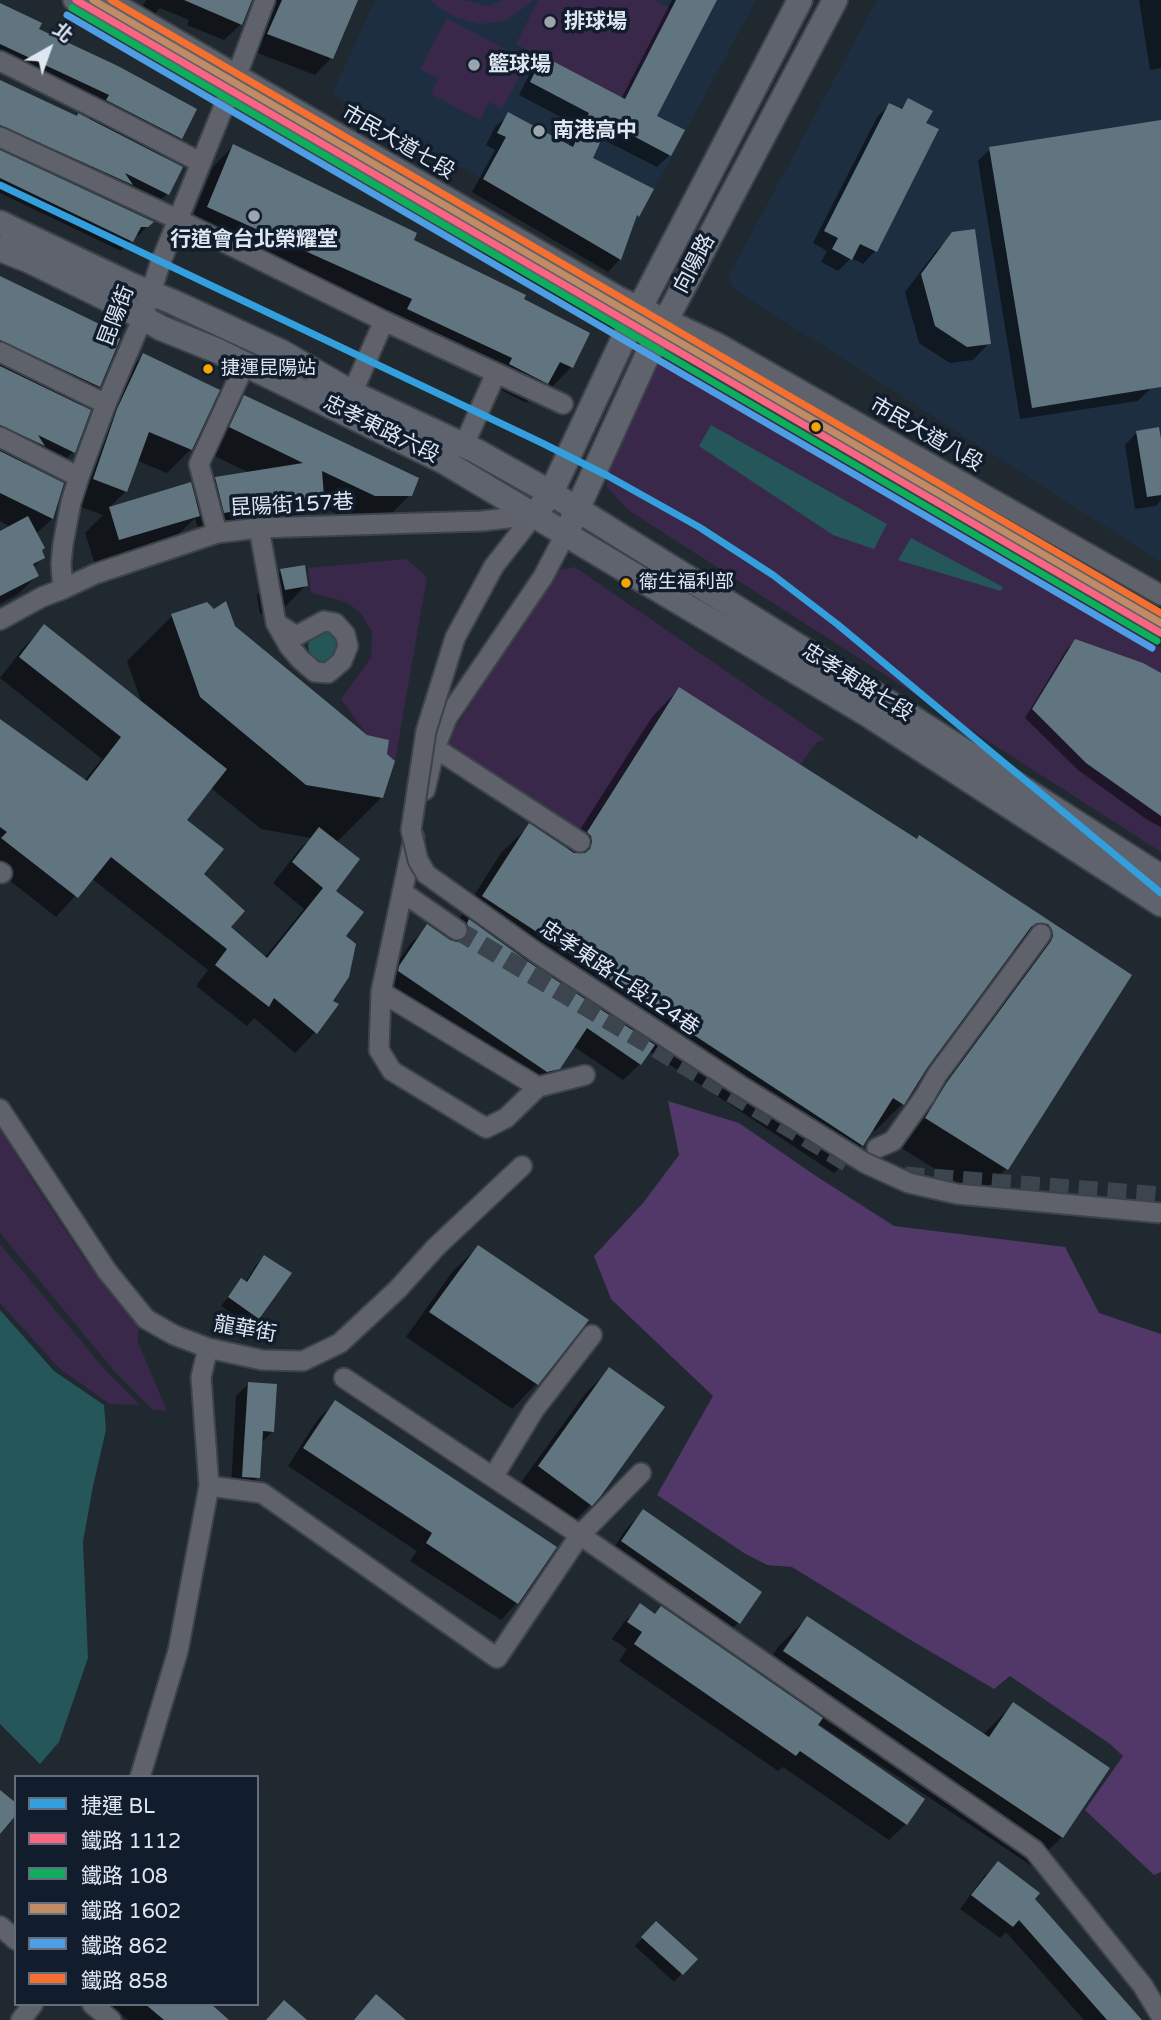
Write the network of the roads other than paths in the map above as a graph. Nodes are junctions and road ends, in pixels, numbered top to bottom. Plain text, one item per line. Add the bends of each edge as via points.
1 (73, 0) edge
2 (110, 0) edge
3 (265, 0) edge
4 (800, 0) edge
5 (835, 0) edge
6 (0, 61) edge
7 (232, 83) junction
8 (0, 137) edge
9 (200, 162) junction
10 (179, 220) junction
11 (0, 223) edge
12 (0, 249) edge
13 (150, 293) junction
14 (636, 314) junction
15 (144, 317) junction
16 (384, 321) junction
17 (662, 327) junction
18 (0, 352) edge
19 (245, 364) junction
20 (496, 373) junction
21 (352, 393) junction
22 (106, 404) junction
23 (563, 404) dead end
24 (0, 437) edge
25 (464, 445) junction
26 (79, 477) junction
27 (551, 493) junction
28 (577, 510) junction
29 (534, 515) junction
30 (259, 528) junction
31 (217, 533) junction
32 (566, 533) junction
33 (63, 589) junction
34 (1161, 595) edge
35 (0, 620) edge
36 (276, 623) dead end
37 (1161, 626) edge
38 (435, 748) junction
39 (580, 842) dead end
40 (1161, 877) edge
41 (402, 892) junction
42 (1161, 904) edge
43 (457, 930) tunnel mouth
44 (1041, 934) dead end
45 (381, 992) junction
46 (585, 1075) dead end
47 (538, 1087) junction
48 (0, 1109) edge
49 (877, 1148) dead end
50 (522, 1166) dead end
51 (1161, 1213) edge
52 (593, 1335) dead end
53 (208, 1348) junction
54 (344, 1378) dead end
55 (641, 1473) dead end
56 (493, 1477) junction
57 (209, 1486) junction
58 (580, 1535) junction
59 (142, 1775) edge
60 (0, 1926) edge
61 (14, 1938) edge
62 (31, 2006) edge
63 (94, 2006) edge
64 (1158, 2017) edge
65 (20, 2020) edge
66 (111, 2020) edge

1 - 7 street, 市民大道七段
2 - 7 street, 市民大道七段
3 - 7 street, 昆陽街
4 - 14 main road, 向陽路
5 - 17 main road, 向陽路
6 - 9 street
7 - 9 street, 昆陽街
7 - 14 street, 市民大道七段 via 435,213
8 - 10 street
9 - 10 street, 昆陽街
10 - 13 street, 昆陽街
10 - 16 street
11 - 13 main road, 忠孝東路六段
12 - 15 main road, 忠孝東路六段
13 - 15 street, 昆陽街
13 - 21 main road, 忠孝東路六段 via 283,353
14 - 17 street, 市民大道七段
14 - 27 main road, 向陽路
15 - 19 main road, 忠孝東路六段
15 - 22 street, 昆陽街
16 - 20 street
16 - 21 street
17 - 28 main road, 向陽路
17 - 34 street, 市民大道八段 via 718,343
17 - 37 street via 708,360
18 - 22 street
19 - 29 main road, 忠孝東路六段 via 443,461
19 - 31 street via 198,464
20 - 23 street
20 - 25 street
21 - 25 main road, 忠孝東路六段
22 - 26 street, 昆陽街
24 - 26 street
25 - 27 main road, 忠孝東路六段
26 - 33 street, 昆陽街 via 63,544
27 - 28 main road, 忠孝東路七段
27 - 29 main road, 向陽路
28 - 32 main road, 向陽路
28 - 40 main road, 忠孝東路七段
29 - 30 street, 昆陽街157巷 via 482,521
29 - 32 main road, 忠孝東路六段
29 - 51 street, 忠孝東路七段124巷, bridge via 494,566 455,638 426,731 411,830 426,874 716,1071 865,1163 909,1183 957,1194
30 - 31 street, 昆陽街157巷
30 - 36 street
31 - 33 street, 昆陽街157巷
32 - 38 street via 543,577 447,718
32 - 42 main road, 忠孝東路七段 via 867,714
33 - 35 street
38 - 39 street
38 - 41 street
41 - 43 street
41 - 45 street
44 - 49 street via 893,1141
45 - 47 street
45 - 47 street via 379,1050 392,1071 486,1128 506,1118
46 - 47 street
48 - 53 street, 龍華街 via 107,1271 146,1319
50 - 53 street, 龍華街 via 340,1343 303,1360 262,1360
52 - 56 street via 534,1410
53 - 57 street via 201,1377
54 - 56 street
55 - 58 street
56 - 58 street
57 - 58 street via 262,1493 497,1658
57 - 59 street via 177,1651
58 - 64 street via 1034,1850 1143,1986
60 - 61 street
62 - 65 street
63 - 66 street

